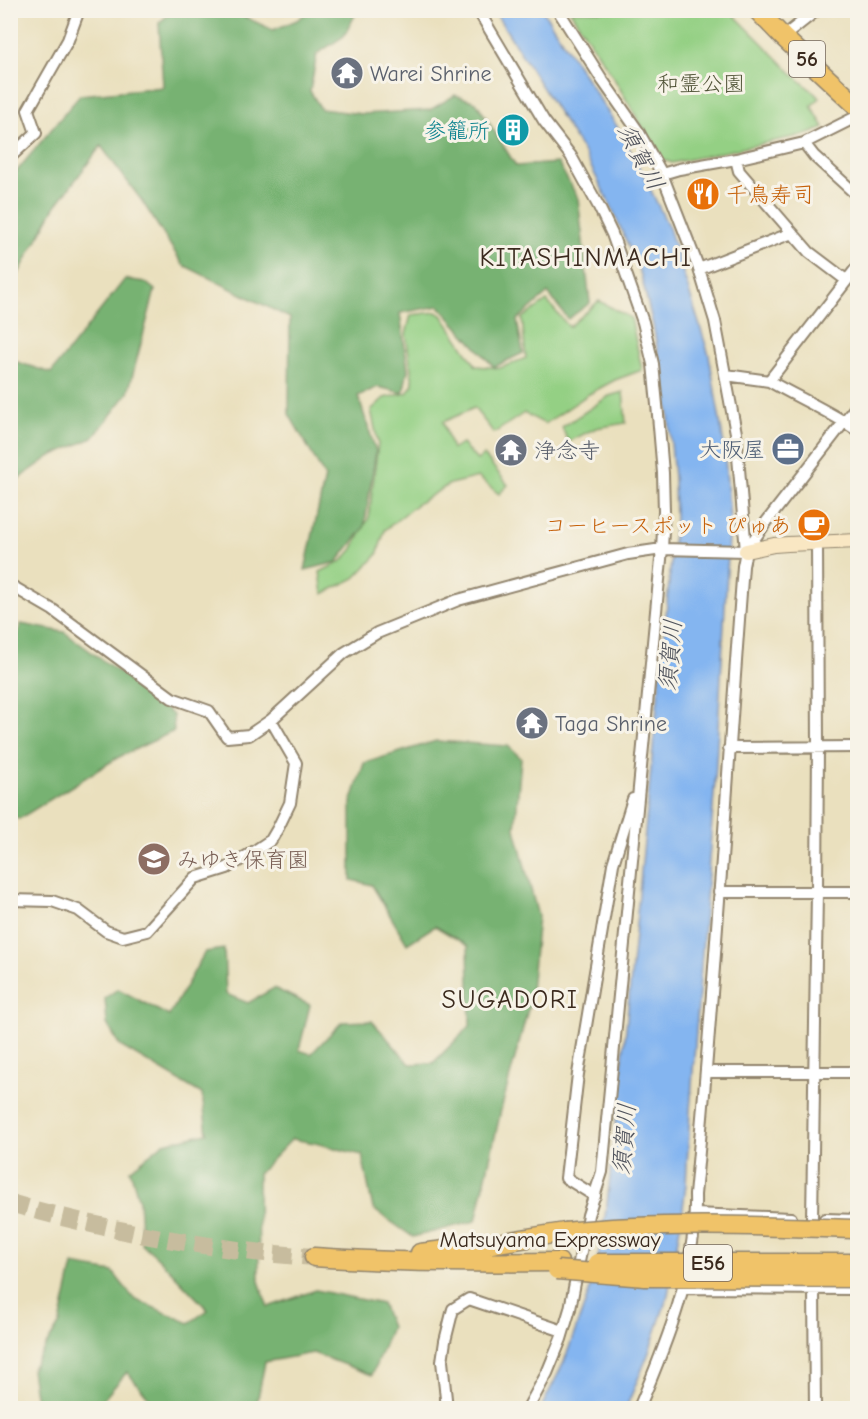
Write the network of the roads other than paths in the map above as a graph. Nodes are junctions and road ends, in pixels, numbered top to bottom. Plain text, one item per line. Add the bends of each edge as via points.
1 (79, 10) edge
2 (478, 10) edge
3 (558, 10) edge
4 (758, 10) edge
5 (816, 10) edge
6 (783, 37) junction
7 (858, 107) edge
8 (858, 116) edge
9 (804, 143) junction
10 (10, 157) edge
11 (736, 159) junction
12 (662, 174) junction
13 (858, 196) edge
14 (792, 233) junction
15 (858, 266) edge
16 (699, 269) junction
17 (846, 280) junction
18 (726, 375) junction
19 (769, 381) junction
20 (858, 404) edge
21 (844, 421) junction
22 (858, 431) edge
23 (858, 542) edge
24 (817, 543) junction
25 (667, 549) junction
26 (740, 551) junction
27 (10, 585) edge
28 (271, 720) junction
29 (818, 747) junction
30 (858, 747) edge
31 (729, 748) junction
32 (638, 788) junction
33 (719, 892) junction
34 (817, 892) junction
35 (858, 892) edge
36 (10, 900) edge
37 (707, 1072) junction
38 (815, 1072) junction
39 (858, 1072) edge
40 (595, 1196) junction
41 (695, 1214) junction
42 (812, 1219) junction
43 (858, 1220) edge
44 (858, 1229) edge
45 (314, 1257) tunnel mouth
46 (356, 1260) junction
47 (858, 1263) edge
48 (558, 1266) junction
49 (858, 1278) edge
50 (683, 1288) junction
51 (814, 1289) junction
52 (858, 1289) edge
53 (563, 1331) junction
54 (447, 1408) edge
55 (528, 1408) edge
56 (639, 1408) edge
57 (815, 1408) edge

1 - 10 street via 68,40 28,110 36,133
2 - 25 street via 599,207 640,313 653,364
3 - 12 street
4 - 6 highway, 56
5 - 6 street
6 - 7 highway, 56
8 - 9 street
9 - 11 street
9 - 13 street
11 - 12 street
11 - 14 street via 739,171
12 - 16 street
14 - 16 street
14 - 17 street via 809,252
15 - 17 street
16 - 18 street
17 - 19 street
18 - 19 street
18 - 26 street via 736,433
19 - 21 street
20 - 21 street
21 - 22 street
21 - 26 street
23 - 24 street
24 - 26 street
24 - 29 street
25 - 26 street
25 - 28 street via 628,554 458,600 376,633 344,653
25 - 32 street
26 - 31 street via 743,566
27 - 28 street via 53,610 172,698 209,711 226,737 249,735
28 - 36 street via 296,763 290,803 271,840 226,868 195,878 147,931 123,937 106,931 78,910 52,901
29 - 30 street
29 - 31 street
29 - 34 street
31 - 33 street
32 - 40 street via 602,1172
32 - 40 street via 613,864 578,1074 566,1178
33 - 34 street
33 - 37 street
34 - 35 street
34 - 38 street
37 - 38 street
37 - 41 street
38 - 39 street
38 - 42 street
40 - 53 street
41 - 42 street
41 - 50 street
42 - 43 street
44 - 46 highway, bridge via 626,1227
45 - 46 highway, Matsuyama Expressway
46 - 48 highway, Matsuyama Expressway
47 - 48 highway, Matsuyama Expressway / E56, bridge
48 - 49 highway, bridge via 645,1277
50 - 51 street
50 - 56 street
51 - 52 street
51 - 57 street
53 - 54 street via 469,1299 453,1309 442,1361
53 - 55 street

